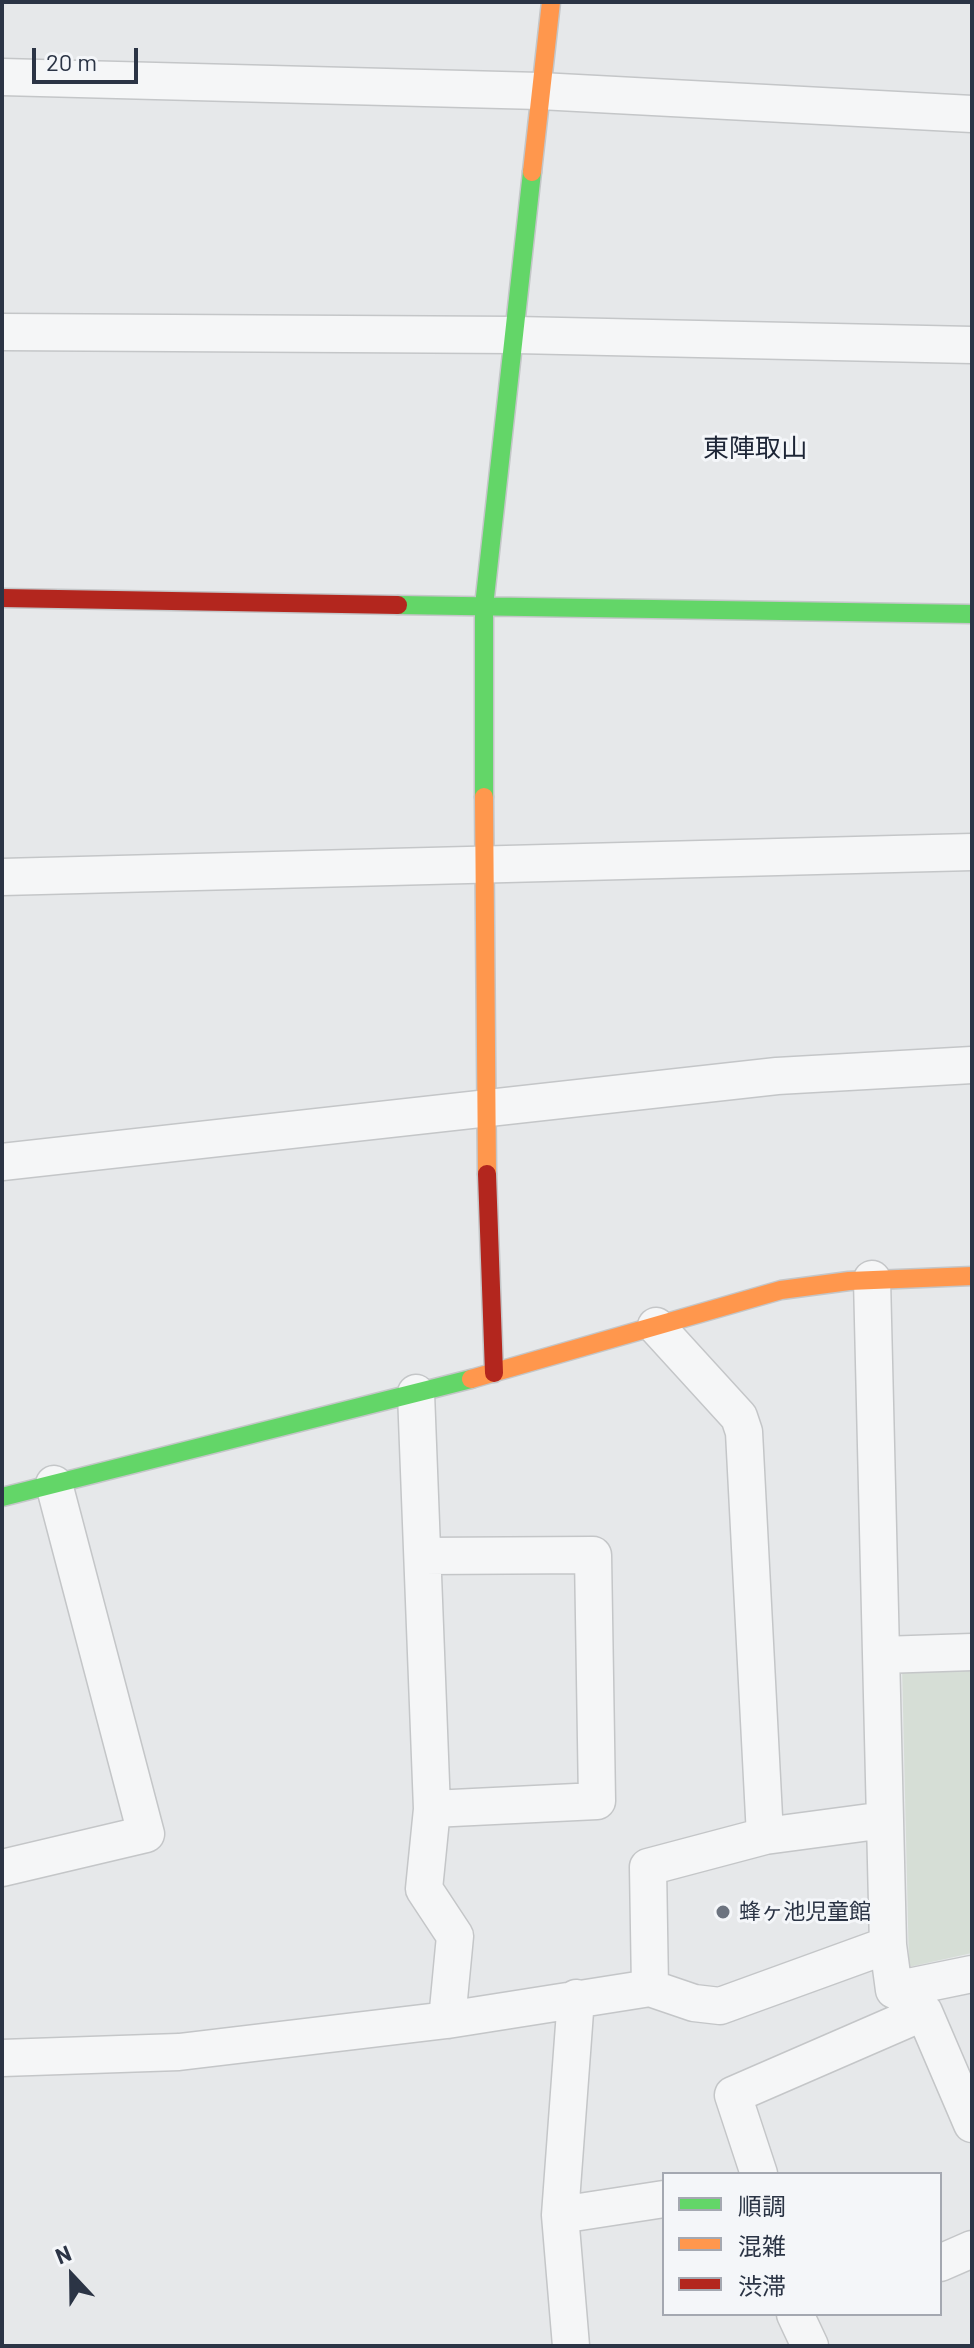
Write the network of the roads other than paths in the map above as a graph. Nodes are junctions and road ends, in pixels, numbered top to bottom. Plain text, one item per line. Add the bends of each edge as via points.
1 (551, 2) edge
2 (2, 77) edge
3 (540, 91) junction
4 (972, 114) edge
5 (2, 332) edge
6 (516, 335) junction
7 (972, 345) edge
8 (2, 598) edge
9 (484, 606) junction
10 (972, 614) edge
11 (972, 852) edge
12 (484, 866) junction
13 (2, 877) edge
14 (972, 1065) edge
15 (485, 1108) junction
16 (2, 1162) edge
17 (972, 1276) edge
18 (872, 1279) junction
19 (656, 1326) junction
20 (494, 1373) junction
21 (416, 1393) junction
22 (54, 1484) junction
23 (2, 1497) edge
24 (423, 1556) junction
25 (972, 1652) edge
26 (882, 1655) junction
27 (432, 1809) junction
28 (885, 1820) junction
29 (765, 1836) junction
30 (2, 1868) edge
31 (888, 1945) junction
32 (972, 1974) edge
33 (650, 1988) junction
34 (576, 1998) junction
35 (447, 2020) junction
36 (2, 2058) edge
37 (972, 2124) edge
38 (758, 2172) edge
39 (662, 2199) edge
40 (560, 2215) junction
41 (972, 2249) edge
42 (942, 2262) edge
43 (571, 2346) edge

1 - 3 street
2 - 3 street
3 - 4 street
3 - 6 street
5 - 6 street
6 - 7 street
6 - 9 street
8 - 9 street
9 - 10 street
9 - 12 street
11 - 12 street
12 - 13 street
12 - 15 street
14 - 15 street via 777,1076
15 - 16 street
15 - 20 street
17 - 18 street
18 - 19 street via 781,1290
18 - 26 street
19 - 20 street
19 - 29 street via 739,1417 744,1432
20 - 21 street
21 - 22 street
21 - 24 street
22 - 23 street
22 - 30 street via 146,1834
24 - 27 street
24 - 27 street via 593,1555 597,1801
25 - 26 street
26 - 28 street
27 - 35 street via 424,1889 455,1936
28 - 29 street
28 - 31 street
29 - 33 street via 648,1867
31 - 32 street via 894,1990
31 - 33 street via 720,2006
33 - 34 street
34 - 35 street
34 - 40 street
35 - 36 street via 179,2052
37 - 38 street via 924,2012 733,2095
39 - 40 street
40 - 43 street
41 - 42 street

